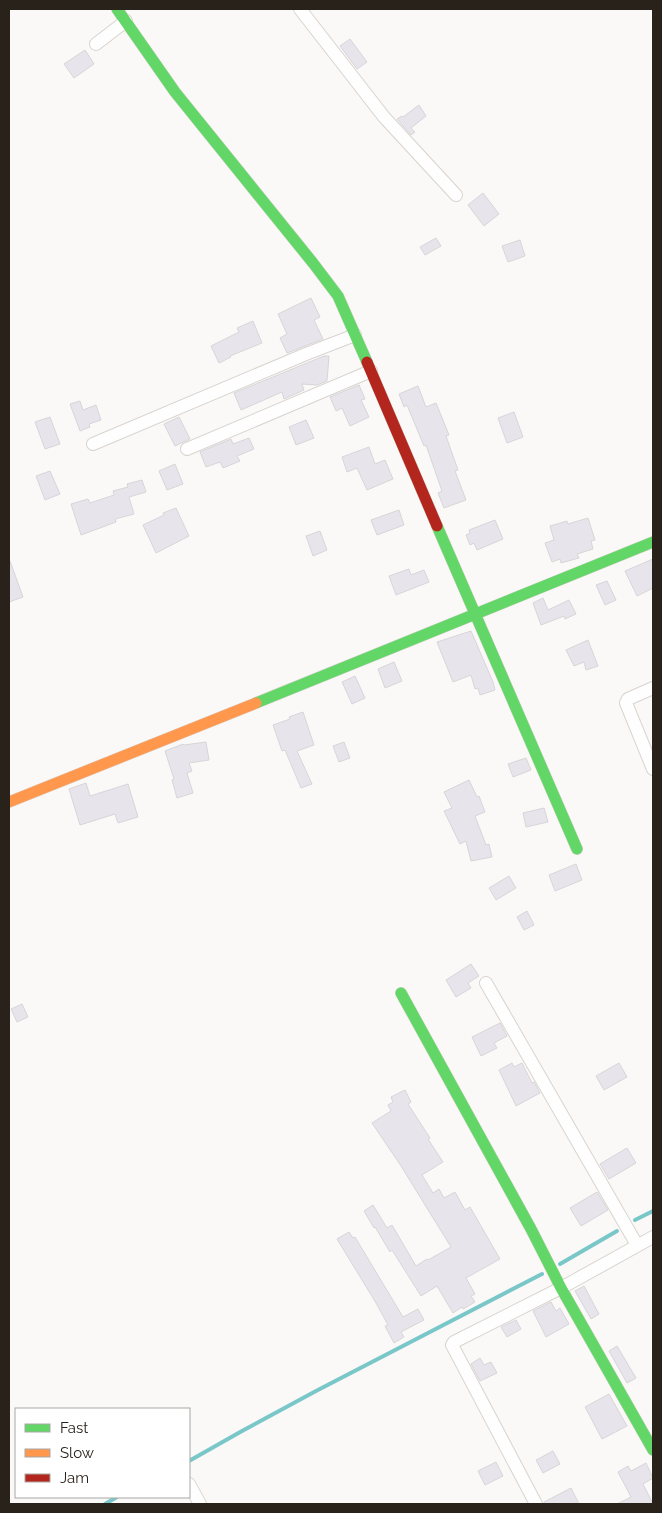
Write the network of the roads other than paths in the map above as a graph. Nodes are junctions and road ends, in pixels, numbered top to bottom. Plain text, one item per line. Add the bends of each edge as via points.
1 (300, 9) edge
2 (124, 14) edge
3 (96, 44) dead end
4 (456, 195) dead end
5 (355, 335) junction
6 (370, 371) junction
7 (93, 444) dead end
8 (187, 449) dead end
9 (653, 542) edge
10 (476, 615) junction
11 (653, 688) edge
12 (653, 769) edge
13 (9, 802) edge
14 (577, 849) dead end
15 (486, 983) dead end
16 (401, 993) dead end
17 (653, 1237) edge
18 (637, 1246) junction
19 (562, 1288) junction
20 (653, 1450) edge
21 (190, 1484) edge
22 (200, 1504) edge
23 (536, 1504) edge

1 - 4 street via 384,117
2 - 3 street
2 - 5 street via 175,92 331,286
5 - 6 street
5 - 7 street
6 - 8 street
6 - 10 street
9 - 10 street
10 - 13 street
10 - 14 street
11 - 12 street via 626,701
15 - 18 street
16 - 19 street
17 - 18 street
18 - 19 street
19 - 20 street
19 - 23 street via 452,1345
21 - 22 street

